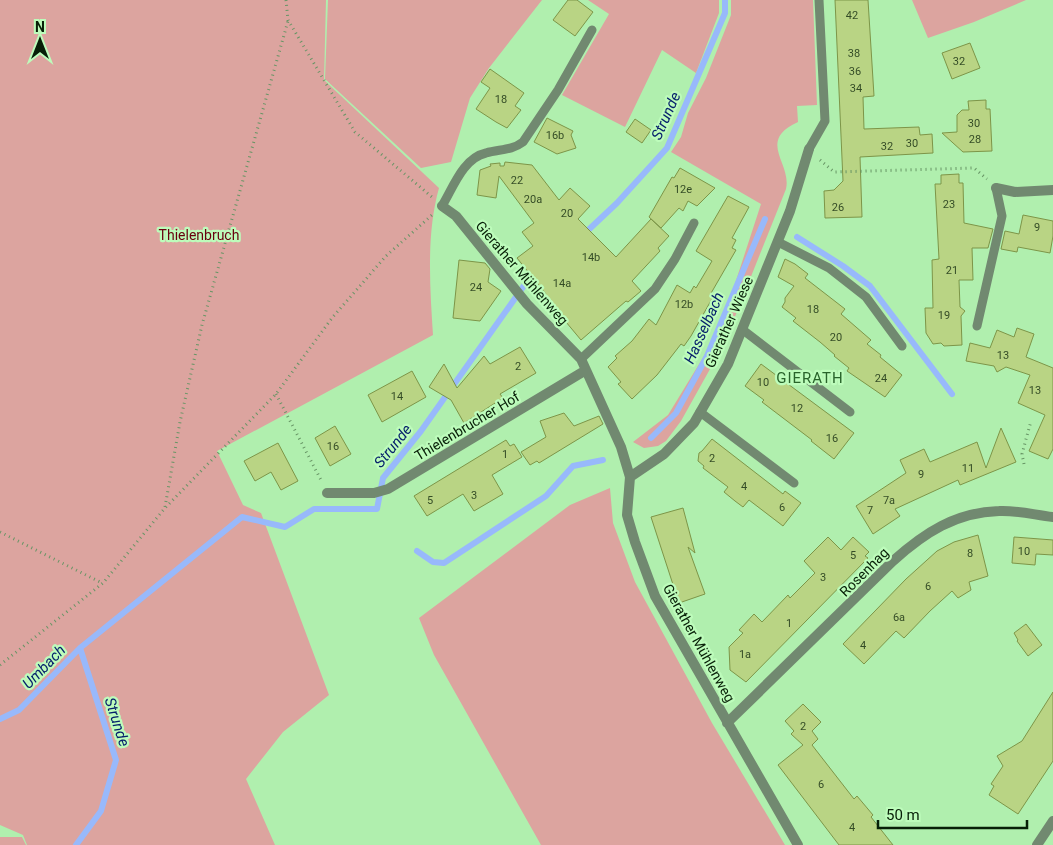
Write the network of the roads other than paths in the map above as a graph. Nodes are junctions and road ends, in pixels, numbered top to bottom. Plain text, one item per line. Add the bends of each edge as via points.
1 (819, 0) edge
2 (592, 30) dead end
3 (809, 149) joint
4 (996, 188) joint
5 (1053, 190) edge
6 (442, 206) joint
7 (694, 223) dead end
8 (778, 242) junction
9 (977, 326) dead end
10 (743, 330) junction
11 (902, 346) dead end
12 (581, 359) junction
13 (586, 370) junction
14 (700, 412) junction
15 (850, 412) dead end
16 (630, 477) junction
17 (794, 483) dead end
18 (327, 493) road end
19 (1053, 517) edge
20 (727, 723) junction
21 (1053, 821) edge
22 (798, 845) edge
23 (1038, 845) edge

1 - 3 lane via 826,121
2 - 6 lane via 558,90 523,142 515,148 473,158
3 - 8 street, Gierather Wiese
4 - 5 street via 1015,192
4 - 9 lane via 1002,216
6 - 12 street, Gierather Mühlenweg via 456,216 528,304
7 - 12 lane via 655,289
8 - 10 street, Gierather Wiese
8 - 11 lane via 829,268 866,297
10 - 14 street, Gierather Wiese via 728,364
10 - 15 lane
12 - 13 street, Gierather Mühlenweg
13 - 16 street, Gierather Mühlenweg via 621,447
13 - 18 street, Thielenbrucher Hof via 388,489 374,493
14 - 16 street, Gierather Wiese via 694,423 664,454
14 - 17 lane
16 - 20 street, Gierather Mühlenweg via 627,515 655,596
19 - 20 street, Rosenhag via 1000,510 969,514 931,530 893,561
20 - 22 street, Gierather Mühlenweg
21 - 23 street

